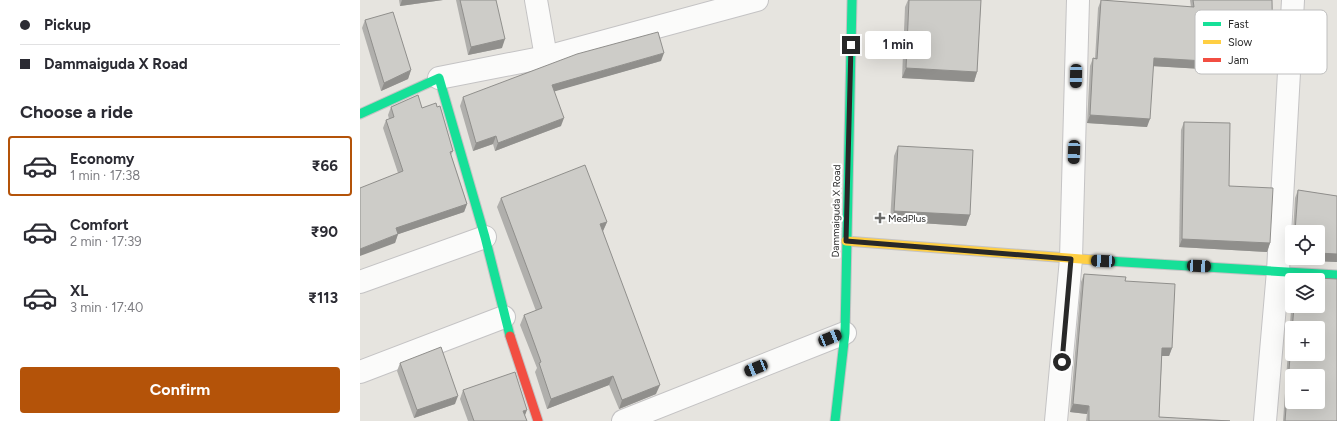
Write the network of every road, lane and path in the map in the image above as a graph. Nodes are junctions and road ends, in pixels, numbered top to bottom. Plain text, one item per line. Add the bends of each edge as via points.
1 (536, 0) edge
2 (756, 0) edge
3 (852, 0) edge
4 (1078, 0) edge
5 (1293, 0) edge
6 (1292, 10) edge
7 (546, 57) junction
8 (1289, 74) edge
9 (439, 78) junction
10 (360, 114) edge
11 (485, 237) junction
12 (846, 241) junction
13 (1071, 259) junction
14 (1278, 271) junction
15 (1337, 275) edge
16 (360, 282) edge
17 (504, 317) junction
18 (845, 333) junction
19 (360, 372) edge
20 (538, 421) edge
21 (623, 421) edge
22 (834, 421) edge
23 (1056, 421) edge
24 (1265, 421) edge

1 - 7 street
2 - 7 street
3 - 12 street, Dammaiguda X Road
4 - 13 street
5 - 6 street
7 - 9 street
8 - 14 street
9 - 10 street
9 - 11 street
11 - 16 street
11 - 17 street
12 - 13 street
12 - 18 street, Dammaiguda X Road
13 - 14 street
13 - 23 street
14 - 15 street
14 - 24 street
17 - 19 street
17 - 20 street
18 - 21 street
18 - 22 street, Dammaiguda X Road

